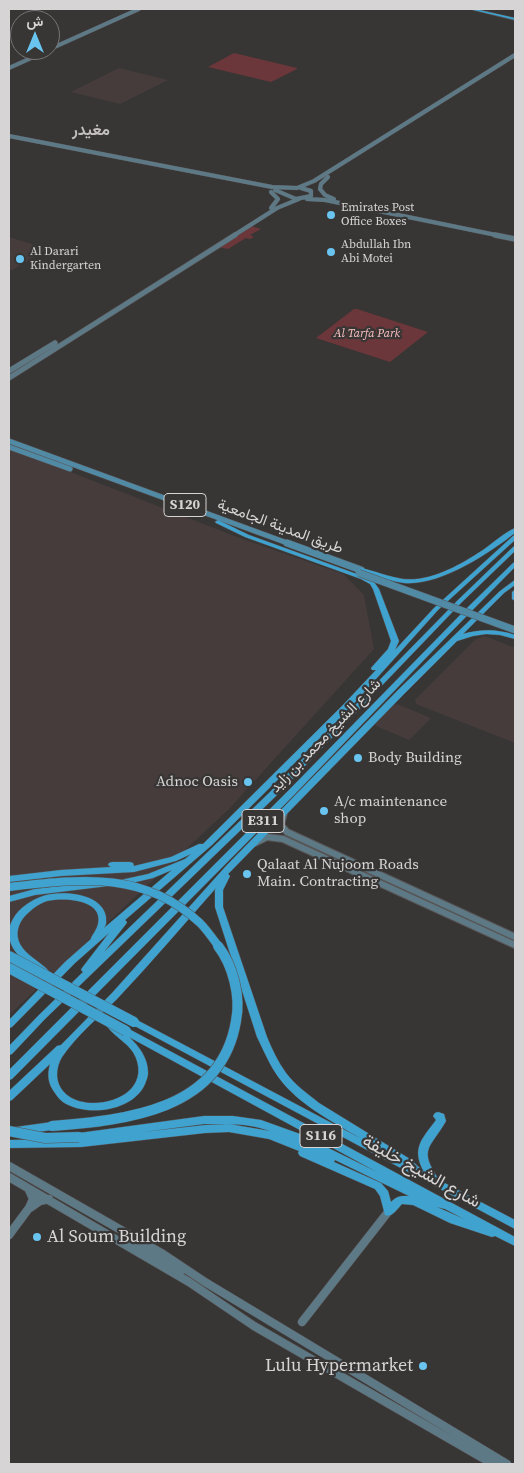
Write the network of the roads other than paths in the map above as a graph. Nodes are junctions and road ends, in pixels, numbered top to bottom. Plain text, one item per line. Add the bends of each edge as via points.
1 (134, 9) edge
2 (139, 9) edge
3 (472, 9) edge
4 (482, 9) edge
5 (502, 15) junction
6 (515, 18) edge
7 (60, 44) edge
8 (60, 45) edge
9 (508, 53) dead end
10 (504, 56) dead end
11 (514, 56) edge
12 (23, 60) edge
13 (25, 60) edge
14 (9, 67) edge
15 (466, 86) junction
16 (464, 91) junction
17 (417, 116) junction
18 (414, 122) junction
19 (9, 137) edge
20 (30, 141) junction
21 (147, 165) junction
22 (161, 166) junction
23 (325, 176) junction
24 (258, 186) junction
25 (296, 188) junction
26 (289, 189) junction
27 (311, 192) junction
28 (284, 195) junction
29 (301, 199) junction
30 (335, 201) junction
31 (272, 208) junction
32 (278, 208) junction
33 (403, 216) junction
34 (416, 216) junction
35 (457, 227) junction
36 (474, 228) junction
37 (515, 238) edge
38 (219, 240) junction
39 (215, 247) junction
40 (88, 323) junction
41 (78, 334) junction
42 (9, 371) edge
43 (9, 378) edge
44 (9, 441) edge
45 (9, 447) edge
46 (218, 522) junction
47 (515, 530) edge
48 (515, 537) edge
49 (515, 548) edge
50 (515, 564) edge
51 (360, 571) junction
52 (515, 576) edge
53 (515, 582) edge
54 (502, 592) junction
55 (515, 592) edge
56 (515, 599) edge
57 (515, 625) edge
58 (515, 630) edge
59 (515, 637) edge
60 (453, 641) junction
61 (385, 710) junction
62 (329, 723) junction
63 (332, 751) junction
64 (285, 811) junction
65 (209, 843) junction
66 (250, 846) junction
67 (309, 850) junction
68 (334, 855) junction
69 (194, 856) junction
70 (154, 864) junction
71 (112, 865) dead end
72 (229, 868) junction
73 (9, 879) edge
74 (9, 887) edge
75 (9, 899) edge
76 (143, 901) junction
77 (515, 937) edge
78 (515, 945) edge
79 (9, 956) edge
80 (68, 964) junction
81 (9, 968) edge
82 (50, 978) junction
83 (76, 983) junction
84 (9, 1025) edge
85 (123, 1033) junction
86 (75, 1036) junction
87 (9, 1052) edge
88 (9, 1076) edge
89 (9, 1097) edge
90 (438, 1116) dead end
91 (9, 1132) edge
92 (180, 1132) junction
93 (9, 1144) edge
94 (9, 1166) edge
95 (358, 1167) junction
96 (421, 1176) junction
97 (9, 1177) edge
98 (439, 1186) junction
99 (29, 1189) junction
100 (49, 1199) junction
101 (449, 1205) junction
102 (29, 1208) junction
103 (388, 1212) junction
104 (515, 1225) edge
105 (501, 1234) junction
106 (9, 1235) edge
107 (120, 1241) junction
108 (515, 1242) edge
109 (188, 1271) junction
110 (302, 1322) dead end
111 (493, 1464) edge
112 (508, 1464) edge

1 - 7 main road
2 - 8 main road
3 - 5 highway
4 - 5 highway
5 - 6 highway
9 - 11 main road
10 - 11 main road
11 - 15 main road
11 - 16 main road
12 - 14 main road
13 - 14 main road
15 - 16 main road
15 - 17 main road
16 - 18 main road
17 - 18 main road
17 - 23 main road
18 - 23 main road
19 - 20 main road
20 - 21 main road
20 - 22 main road
21 - 22 main road
21 - 24 main road
22 - 24 main road
23 - 24 main road via 294,184
23 - 25 main road
23 - 27 main road
23 - 30 main road via 320,189
24 - 26 main road
24 - 28 main road
24 - 31 main road via 277,196
25 - 26 main road
25 - 27 main road
26 - 28 main road
27 - 29 main road via 311,196
27 - 30 main road
28 - 29 main road
28 - 31 main road
29 - 30 main road
29 - 32 main road
30 - 32 main road via 302,202
30 - 33 main road
30 - 34 main road
31 - 38 main road
32 - 39 main road
33 - 34 main road
33 - 35 main road
34 - 36 main road
35 - 36 main road
35 - 37 main road
36 - 37 main road
38 - 39 main road via 222,241
38 - 40 main road
39 - 41 main road
40 - 41 main road
40 - 42 main road
41 - 43 main road
44 - 51 main road, طريق المدينة الجامعية / S120
45 - 46 main road, طريق المدينة الجامعية / S120
46 - 51 main road, طريق المدينة الجامعية / S120
46 - 62 highway via 247,536 363,578 374,586 394,634 394,644
47 - 51 highway via 462,565 426,579 403,580
48 - 62 highway via 436,609
49 - 83 highway, شارع الشيخ محمد بن زايد / E311 via 460,600 274,794
50 - 63 highway, شارع الشيخ محمد بن زايد / E311
51 - 57 main road, طريق المدينة الجامعية / S120, bridge
51 - 58 main road, طريق المدينة الجامعية / S120, bridge
52 - 54 highway
53 - 54 highway
54 - 60 highway
55 - 56 highway
59 - 60 highway via 484,632
60 - 61 highway
61 - 63 highway
61 - 64 highway
62 - 65 highway
63 - 88 highway, شارع الشيخ محمد بن زايد / E311
64 - 66 highway
64 - 68 main road via 281,822 285,831
65 - 69 highway
65 - 70 highway
66 - 67 main road via 264,838 275,837
66 - 72 highway
67 - 68 main road via 313,848
67 - 78 main road
68 - 77 main road
69 - 75 highway via 168,870 138,879 46,890
69 - 76 highway
70 - 71 highway
70 - 73 highway via 123,870
72 - 86 highway
72 - 96 highway via 219,890 219,907 262,1037 274,1062 309,1101 407,1162
74 - 91 highway, bridge via 98,880 159,894 187,912 209,934 229,966 240,1010 239,1025 230,1048 210,1076 167,1106 118,1120
76 - 80 highway
76 - 83 highway via 104,944
79 - 82 highway, S116, bridge
80 - 82 highway, bridge via 98,934 102,922 99,910 77,896 48,897 31,904 14,923 13,938 19,951
80 - 84 highway
81 - 85 highway, bridge via 103,1018
82 - 96 highway, شارع الشيخ خليفة / S116, bridge
83 - 87 highway, شارع الشيخ محمد بن زايد / E311
85 - 86 highway via 142,1059 142,1080 135,1092 122,1101 97,1108 73,1103 61,1095 54,1084 55,1062
85 - 101 highway, شارع الشيخ خليفة / S116
86 - 89 highway
90 - 98 highway via 442,1120 422,1154 425,1168
91 - 95 highway, bridge via 45,1138 79,1137 204,1120 247,1121 285,1132
92 - 93 highway via 81,1143
92 - 95 highway via 221,1128 253,1130
92 - 103 highway via 238,1133 282,1144 378,1186 385,1194
94 - 109 main road
95 - 101 highway via 427,1200
96 - 98 highway, شارع الشيخ خليفة / S116
97 - 99 main road
98 - 104 highway, شارع الشيخ خليفة / S116
99 - 100 main road
99 - 102 main road via 33,1200
100 - 102 main road
100 - 107 main road
101 - 105 highway, شارع الشيخ خليفة / S116
102 - 106 main road
103 - 105 highway via 397,1202 410,1200 463,1223
103 - 110 main road
105 - 108 highway, شارع الشيخ خليفة / S116
107 - 109 main road via 128,1240
107 - 111 main road via 254,1326
109 - 112 main road

